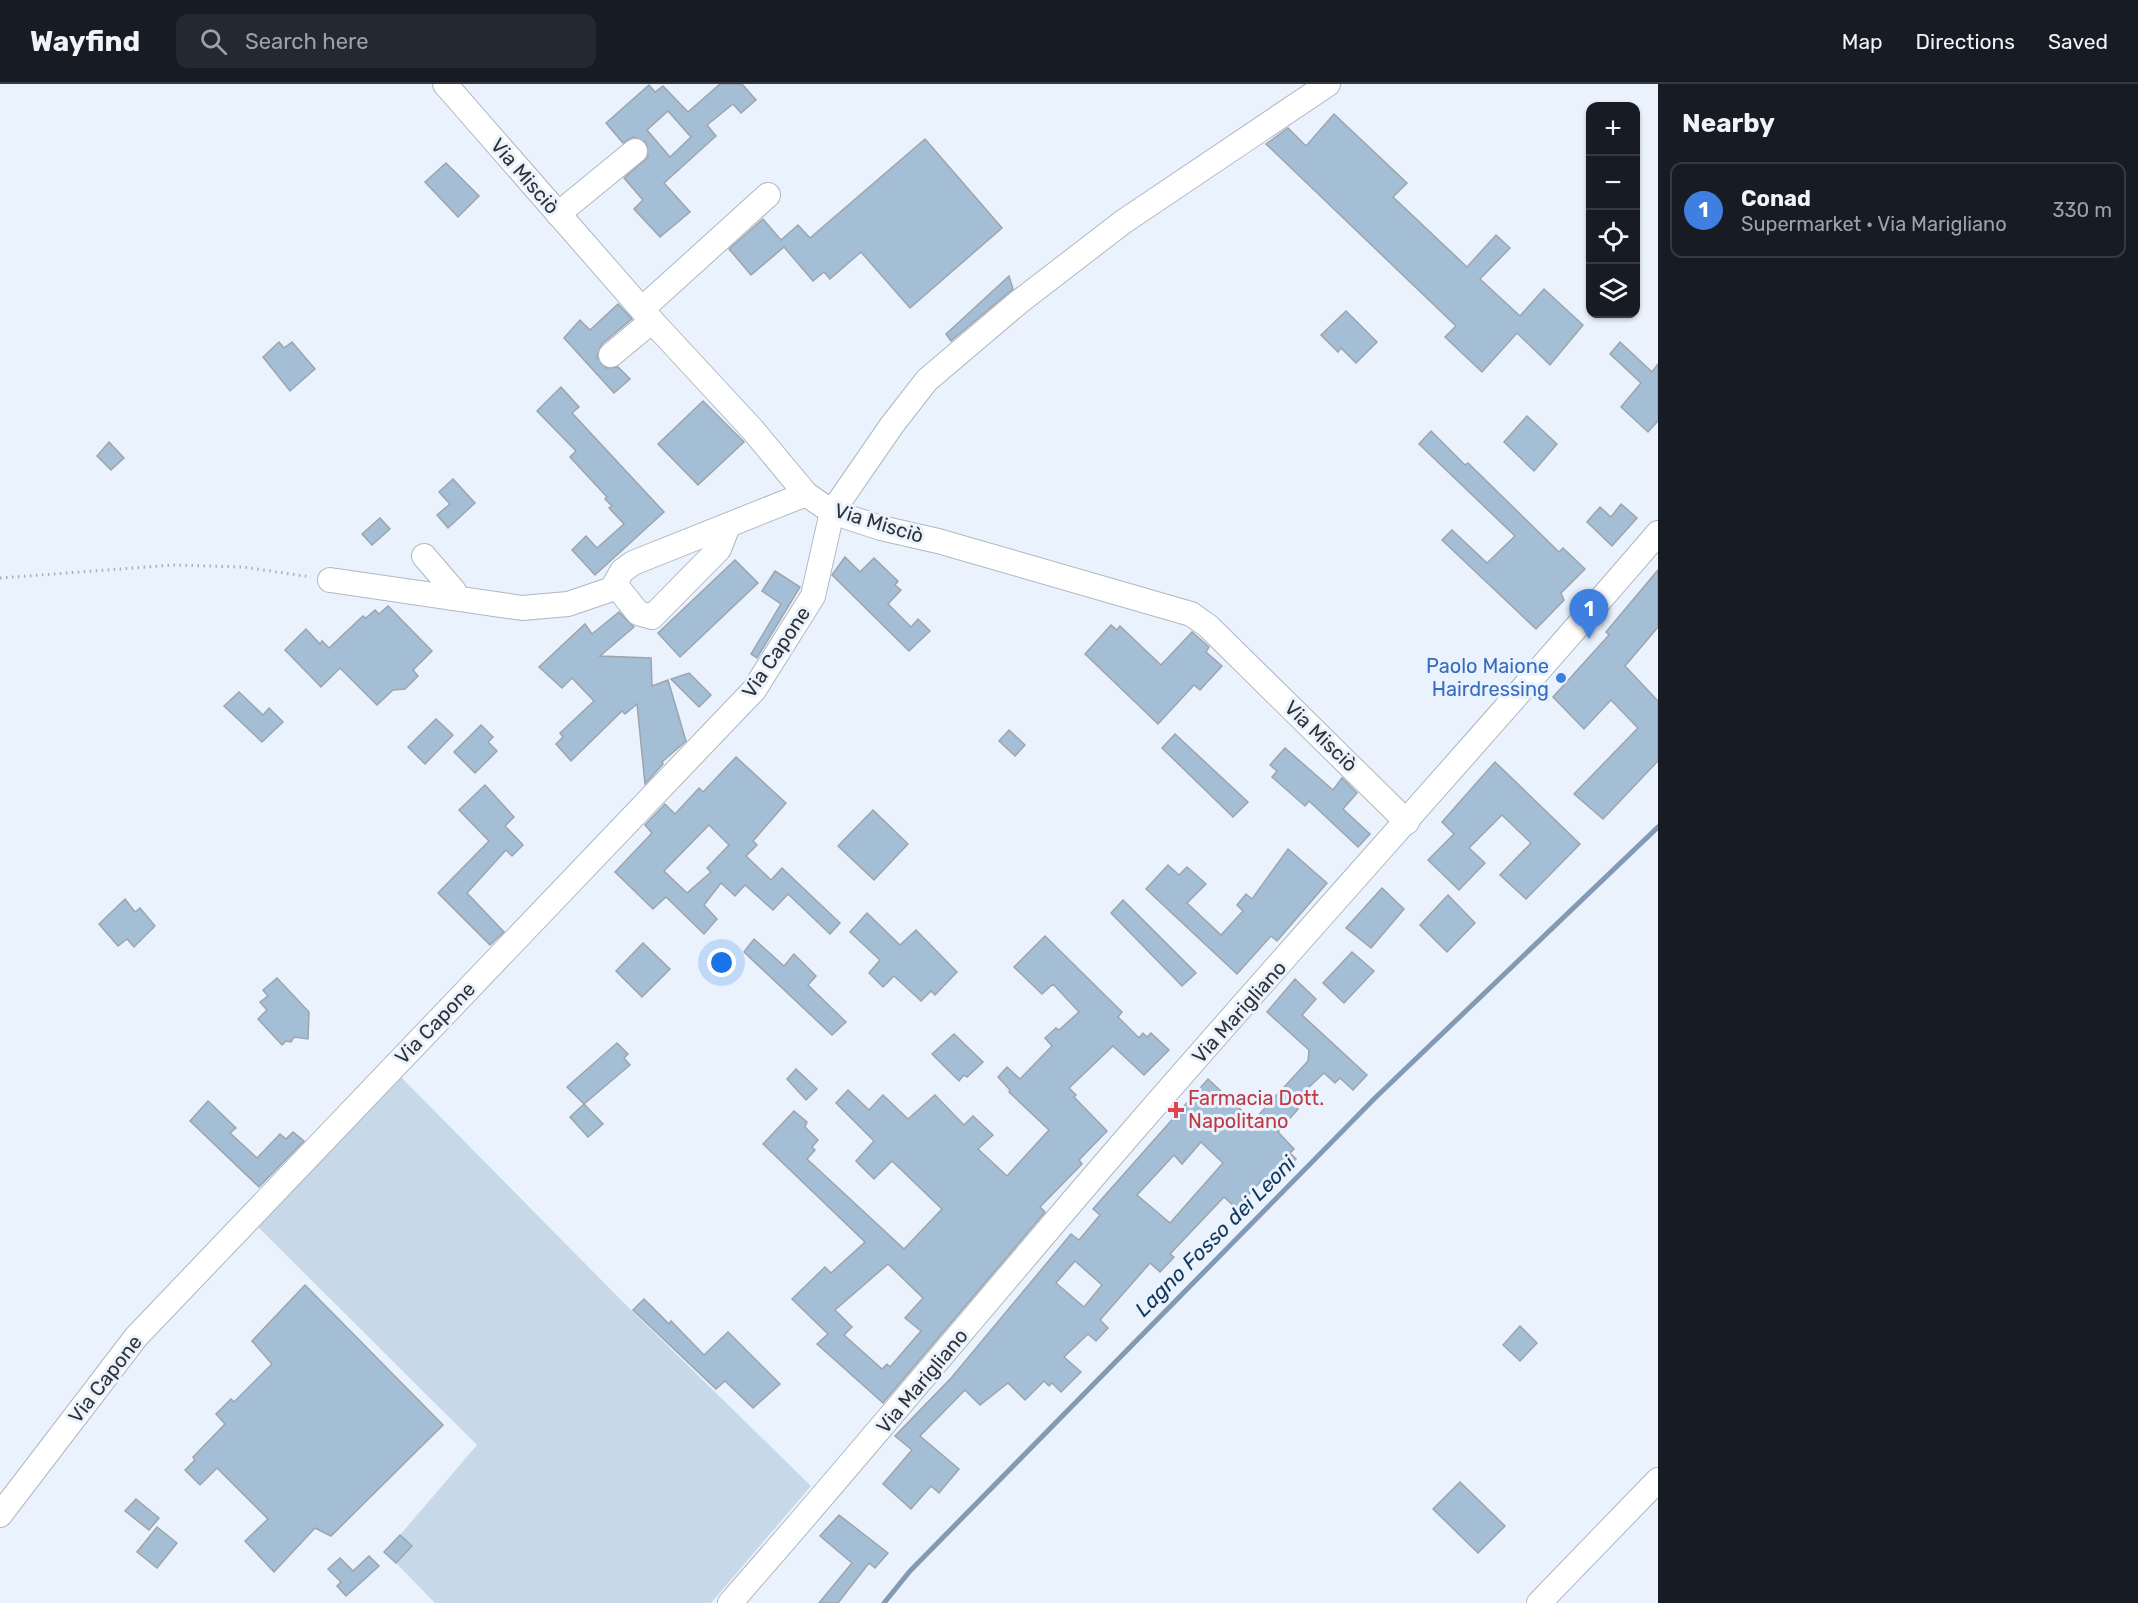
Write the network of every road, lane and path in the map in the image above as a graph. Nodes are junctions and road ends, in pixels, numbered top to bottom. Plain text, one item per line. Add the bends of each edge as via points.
1 (445, 84) edge
2 (1328, 84) edge
3 (635, 152) dead end
4 (768, 195) dead end
5 (558, 214) junction
6 (647, 315) junction
7 (611, 355) dead end
8 (806, 494) junction
9 (832, 512) junction
10 (728, 526) junction
11 (1658, 533) edge
12 (424, 556) dead end
13 (0, 578) edge
14 (330, 580) joint
15 (615, 584) junction
16 (453, 598) junction
17 (1407, 822) junction
18 (1658, 1480) edge
19 (0, 1515) edge
20 (730, 1603) edge
21 (1539, 1603) edge

1 - 5 street, Via Misciò
2 - 9 street via 1123,222 960,351 927,380
3 - 5 street
4 - 6 street
5 - 6 street, Via Misciò
6 - 7 street
6 - 8 street, Via Misciò
8 - 9 street, Via Misciò
8 - 10 street
9 - 17 street, Via Misciò via 1191,614 1208,626
9 - 19 street, Via Capone via 813,596 754,690 136,1337
10 - 15 street via 633,563 622,571
10 - 15 street via 719,549 652,617 638,613
11 - 17 street, Via Marigliano
12 - 16 street via 450,585
13 - 14 path via 173,565 243,567
14 - 16 street
15 - 16 street via 605,593 568,604 522,608
17 - 20 street, Via Marigliano via 1132,1132
18 - 21 street

